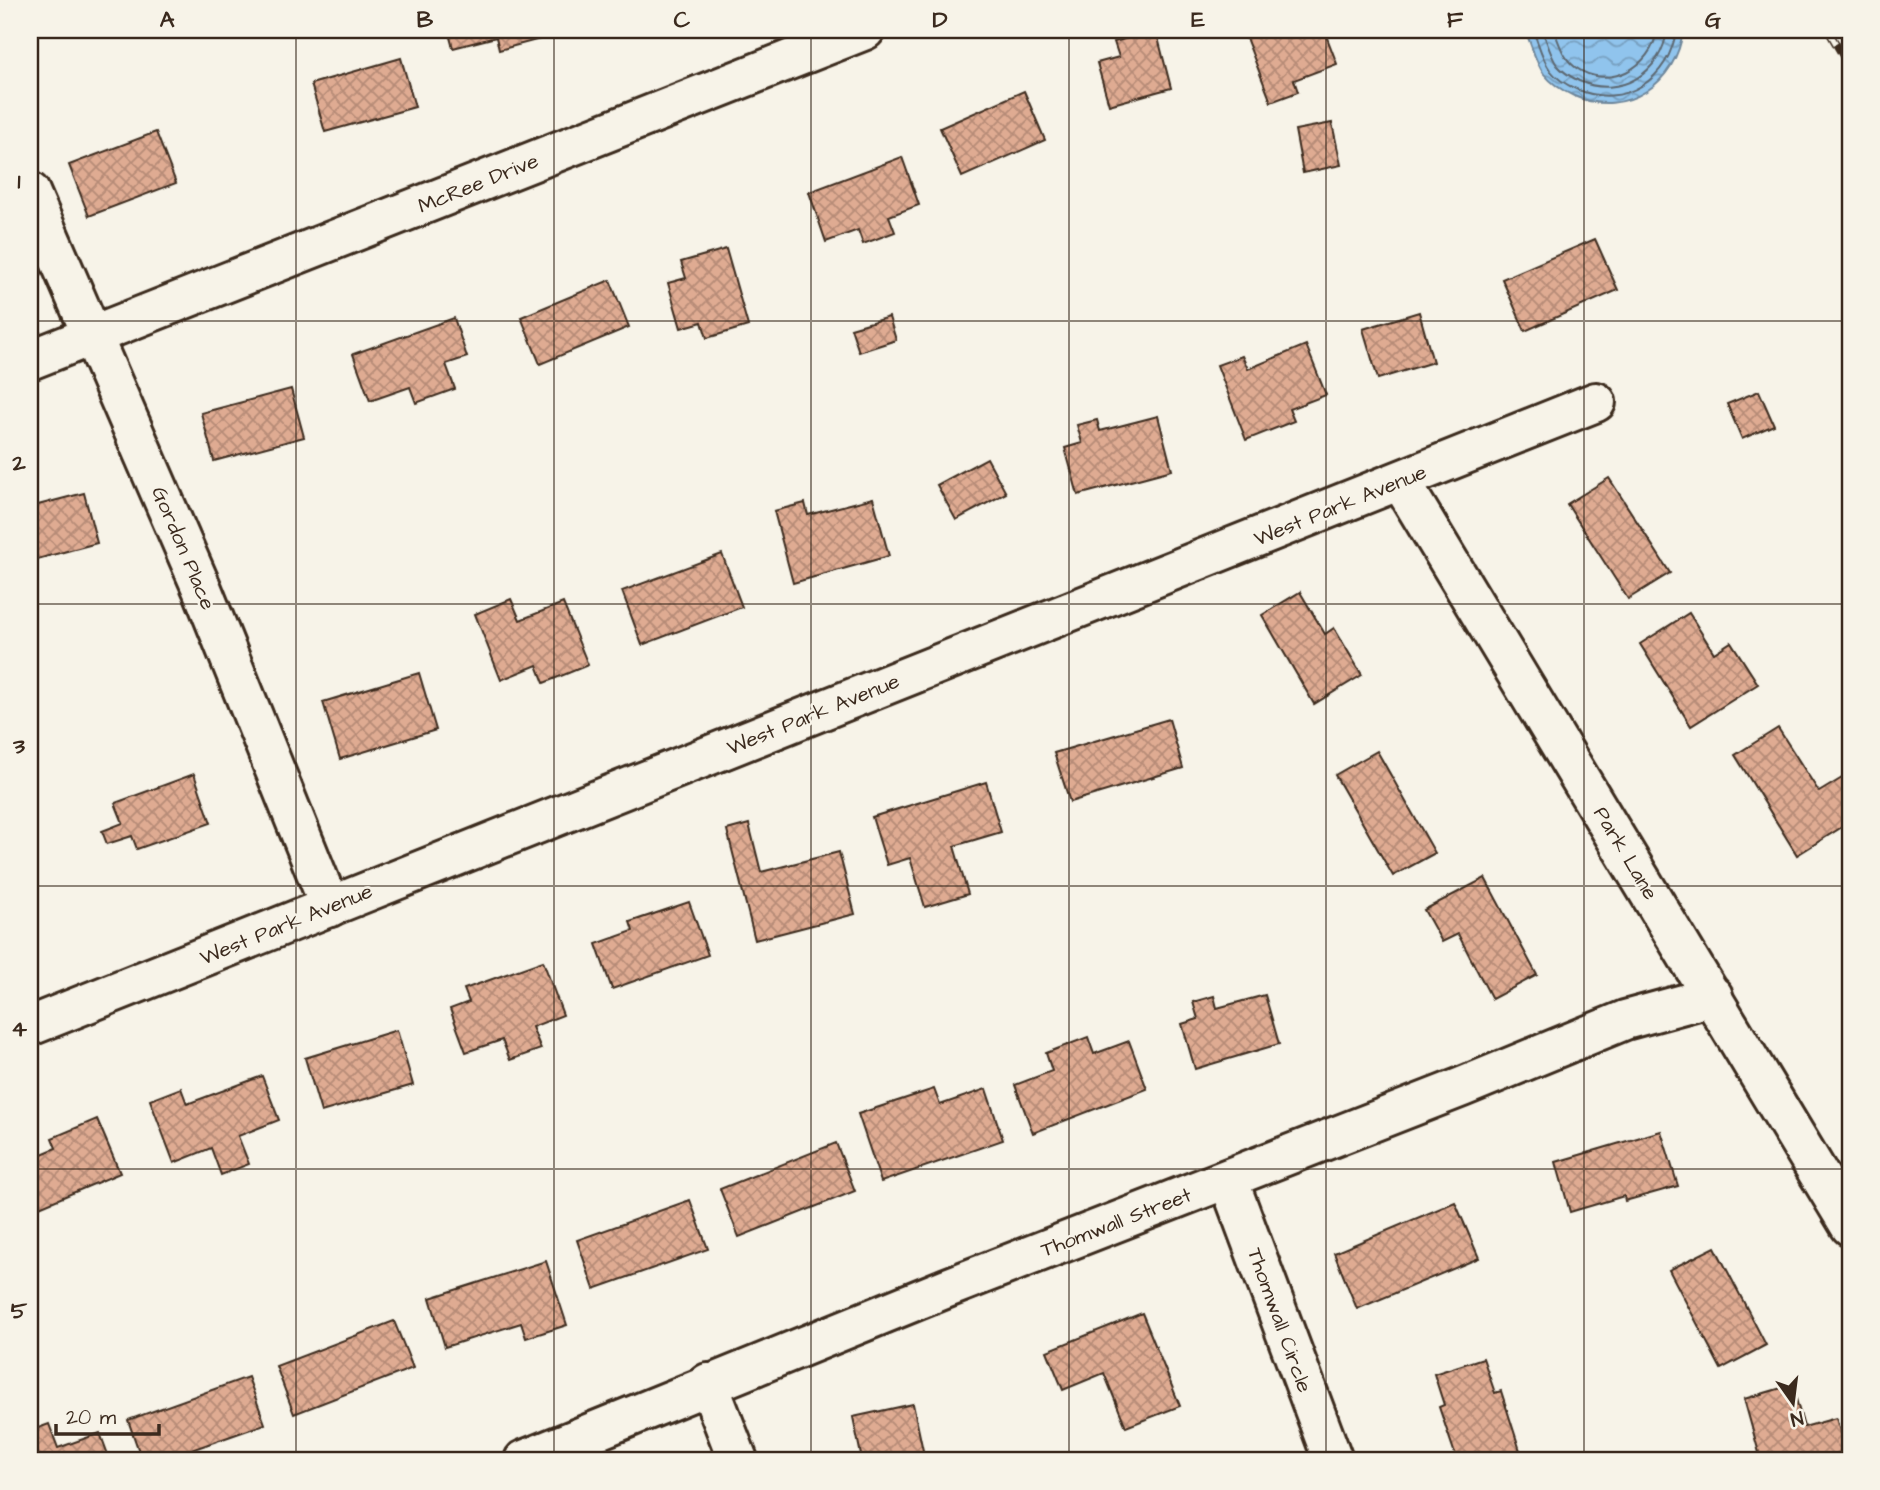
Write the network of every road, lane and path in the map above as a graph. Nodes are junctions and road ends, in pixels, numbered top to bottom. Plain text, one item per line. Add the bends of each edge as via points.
1 (865, 30) edge
2 (30, 192) edge
3 (91, 336) junction
4 (30, 360) edge
5 (1596, 402) dead end
6 (1401, 482) junction
7 (330, 907) junction
8 (1713, 996) junction
9 (30, 1026) edge
10 (1228, 1180) junction
11 (1850, 1226) edge
12 (708, 1383) junction
13 (524, 1460) edge
14 (738, 1460) edge
15 (1333, 1460) edge

1 - 3 street, McRee Drive
2 - 3 street, Gordon Place
3 - 4 street, McRee Drive
3 - 7 street, Gordon Place via 202,589
5 - 6 street, West Park Avenue
6 - 7 street, West Park Avenue
6 - 8 street, Park Lane
7 - 9 street, West Park Avenue
8 - 10 street, Thomwall Street via 1625,1020
8 - 11 street, Park Lane
10 - 12 street, Thomwall Street
10 - 15 street, Thomwall Circle
12 - 13 street, Thomwall Street
12 - 14 street

